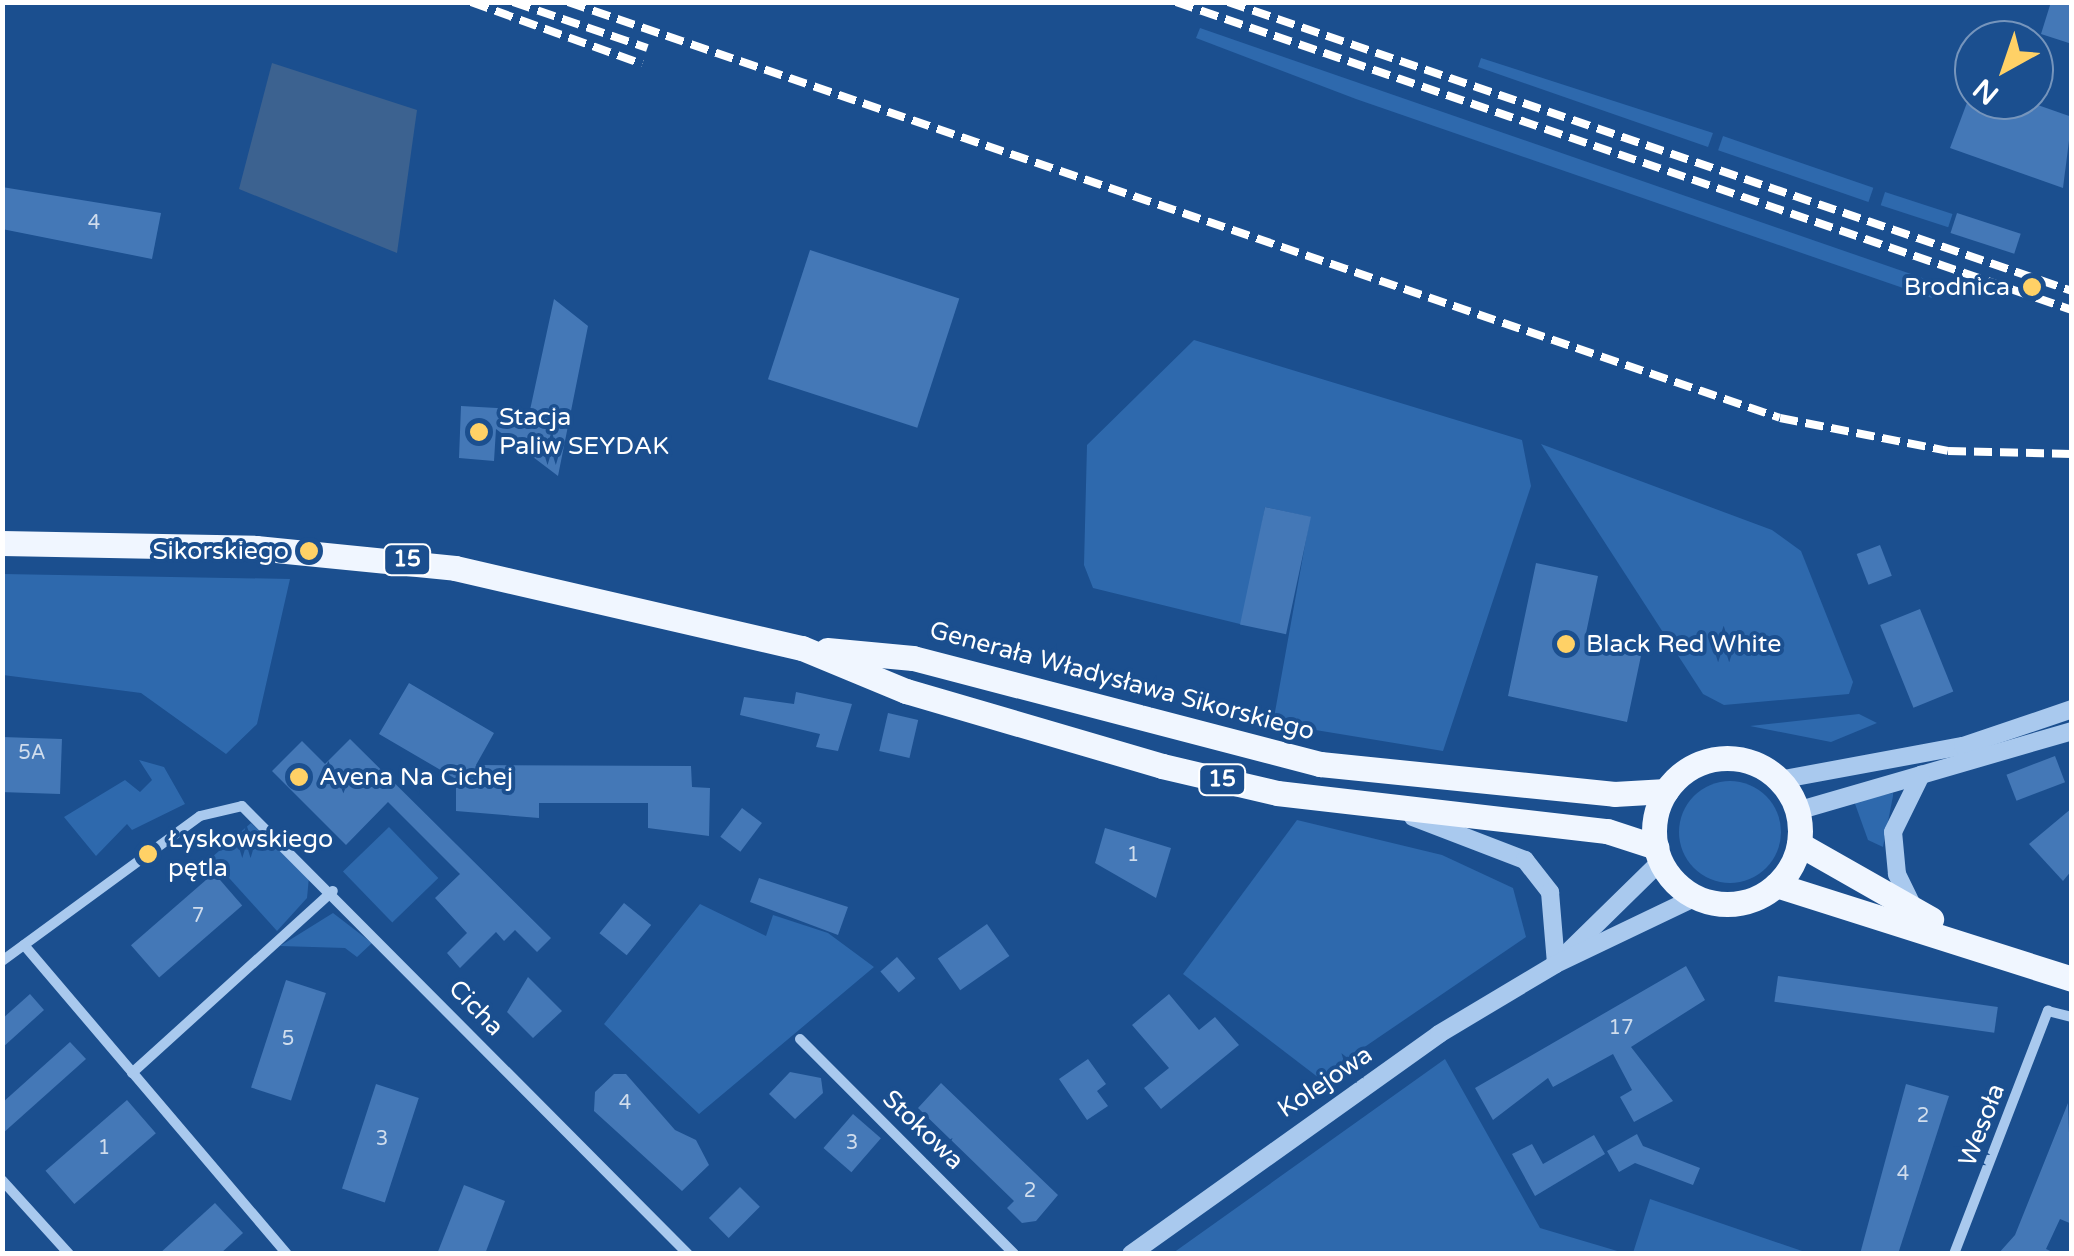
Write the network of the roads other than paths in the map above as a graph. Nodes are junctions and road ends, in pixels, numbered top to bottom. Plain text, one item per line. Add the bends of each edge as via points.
1 (2, 542) edge
2 (802, 648) junction
3 (2072, 709) edge
4 (2072, 732) edge
5 (1921, 775) junction
6 (1779, 780) junction
7 (1666, 791) junction
8 (1384, 807) junction
9 (1798, 811) junction
10 (1799, 844) junction
11 (1658, 854) junction
12 (1776, 885) junction
13 (333, 891) junction
14 (1696, 897) junction
15 (1913, 908) junction
16 (1964, 940) junction
17 (24, 945) junction
18 (2, 961) edge
19 (1556, 964) junction
20 (2072, 979) edge
21 (2072, 1018) edge
22 (800, 1039) dead end
23 (132, 1072) junction
24 (2, 1180) edge
25 (70, 1254) edge
26 (287, 1254) edge
27 (688, 1254) edge
28 (1014, 1254) edge
29 (1131, 1254) edge
30 (1954, 1254) edge

1 - 2 main road, Generała Władysława Sikorskiego / 15 via 387,557
2 - 7 main road, Generała Władysława Sikorskiego / 15 via 913,658 1320,764 1614,794
2 - 8 main road, Generała Władysława Sikorskiego / 15 via 906,691 1162,766
3 - 6 street via 1963,746
4 - 5 street
5 - 9 street
5 - 15 street via 1893,832 1896,874
6 - 7 main road, 15 via 1720,758
6 - 9 main road
7 - 11 main road
8 - 11 main road, Generała Władysława Sikorskiego / 15 via 1607,830
8 - 19 street via 1525,860 1550,892
9 - 10 main road
10 - 12 main road
10 - 15 main road
11 - 14 main road, 15
11 - 19 street, Kolejowa
12 - 14 main road via 1738,903
12 - 16 main road
13 - 17 street, Cicha via 257,815 227,804
13 - 23 street
13 - 27 street, Cicha
14 - 19 street, Kolejowa
15 - 16 main road
16 - 20 main road
17 - 18 street
17 - 23 street
19 - 29 street, Kolejowa via 1346,1098
21 - 30 street, Wesoła via 2048,1012
22 - 28 street, Stokowa
23 - 26 street
24 - 25 street

